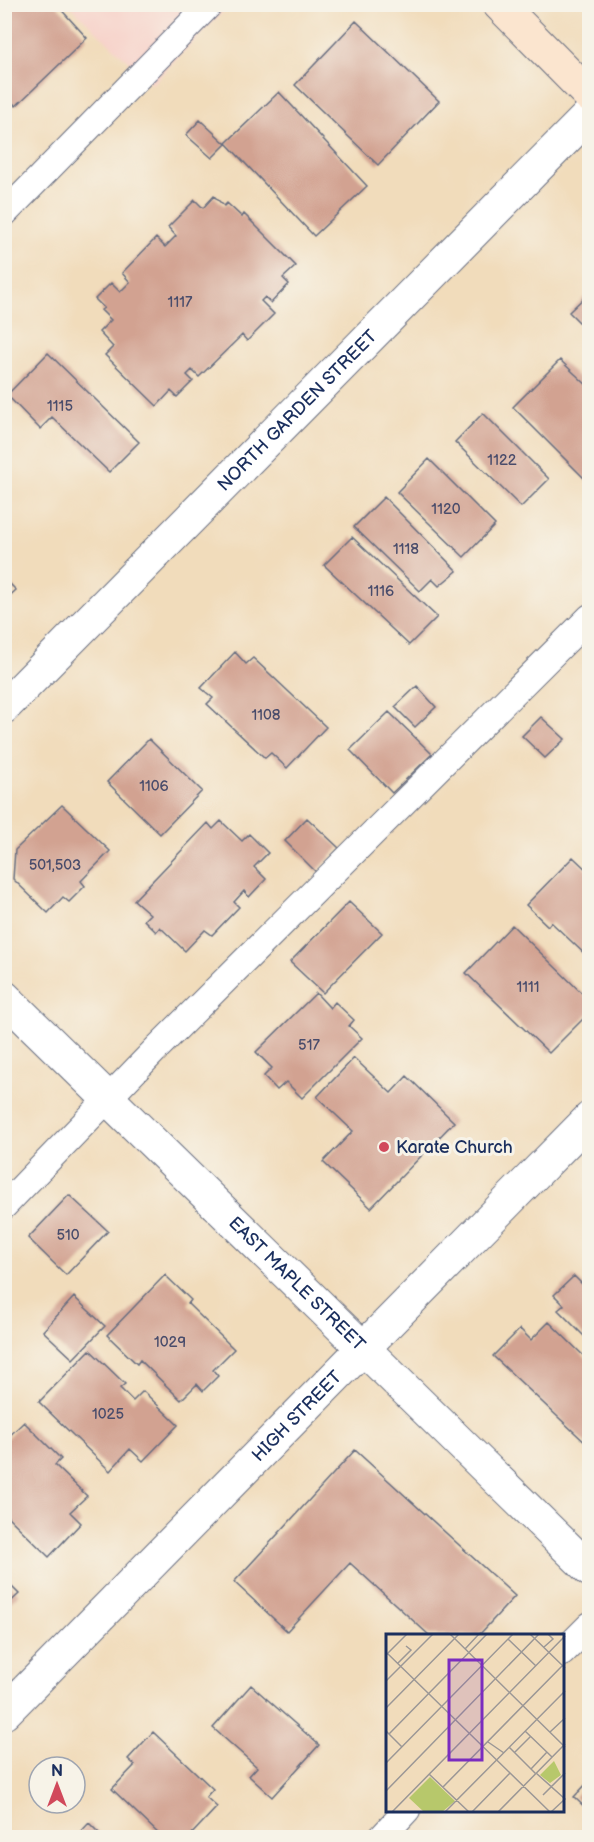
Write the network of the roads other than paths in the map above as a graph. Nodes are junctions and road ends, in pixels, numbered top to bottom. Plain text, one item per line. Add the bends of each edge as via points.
1 (210, 4) edge
2 (499, 4) edge
3 (590, 96) edge
4 (590, 114) edge
5 (4, 214) edge
6 (590, 616) edge
7 (4, 707) edge
8 (4, 997) edge
9 (109, 1098) junction
10 (590, 1118) edge
11 (4, 1206) edge
12 (363, 1348) junction
13 (590, 1570) edge
14 (590, 1625) edge
15 (564, 1651) edge
16 (4, 1713) edge
17 (405, 1812) edge
18 (381, 1838) edge

1 - 5 lane
2 - 3 main road
4 - 7 street, NORTH GARDEN STREET
6 - 9 lane
8 - 9 street, EAST MAPLE STREET
9 - 11 lane
9 - 12 street, EAST MAPLE STREET
10 - 12 street, HIGH STREET
12 - 13 street, EAST MAPLE STREET
12 - 16 street, HIGH STREET
14 - 15 lane
17 - 18 lane

